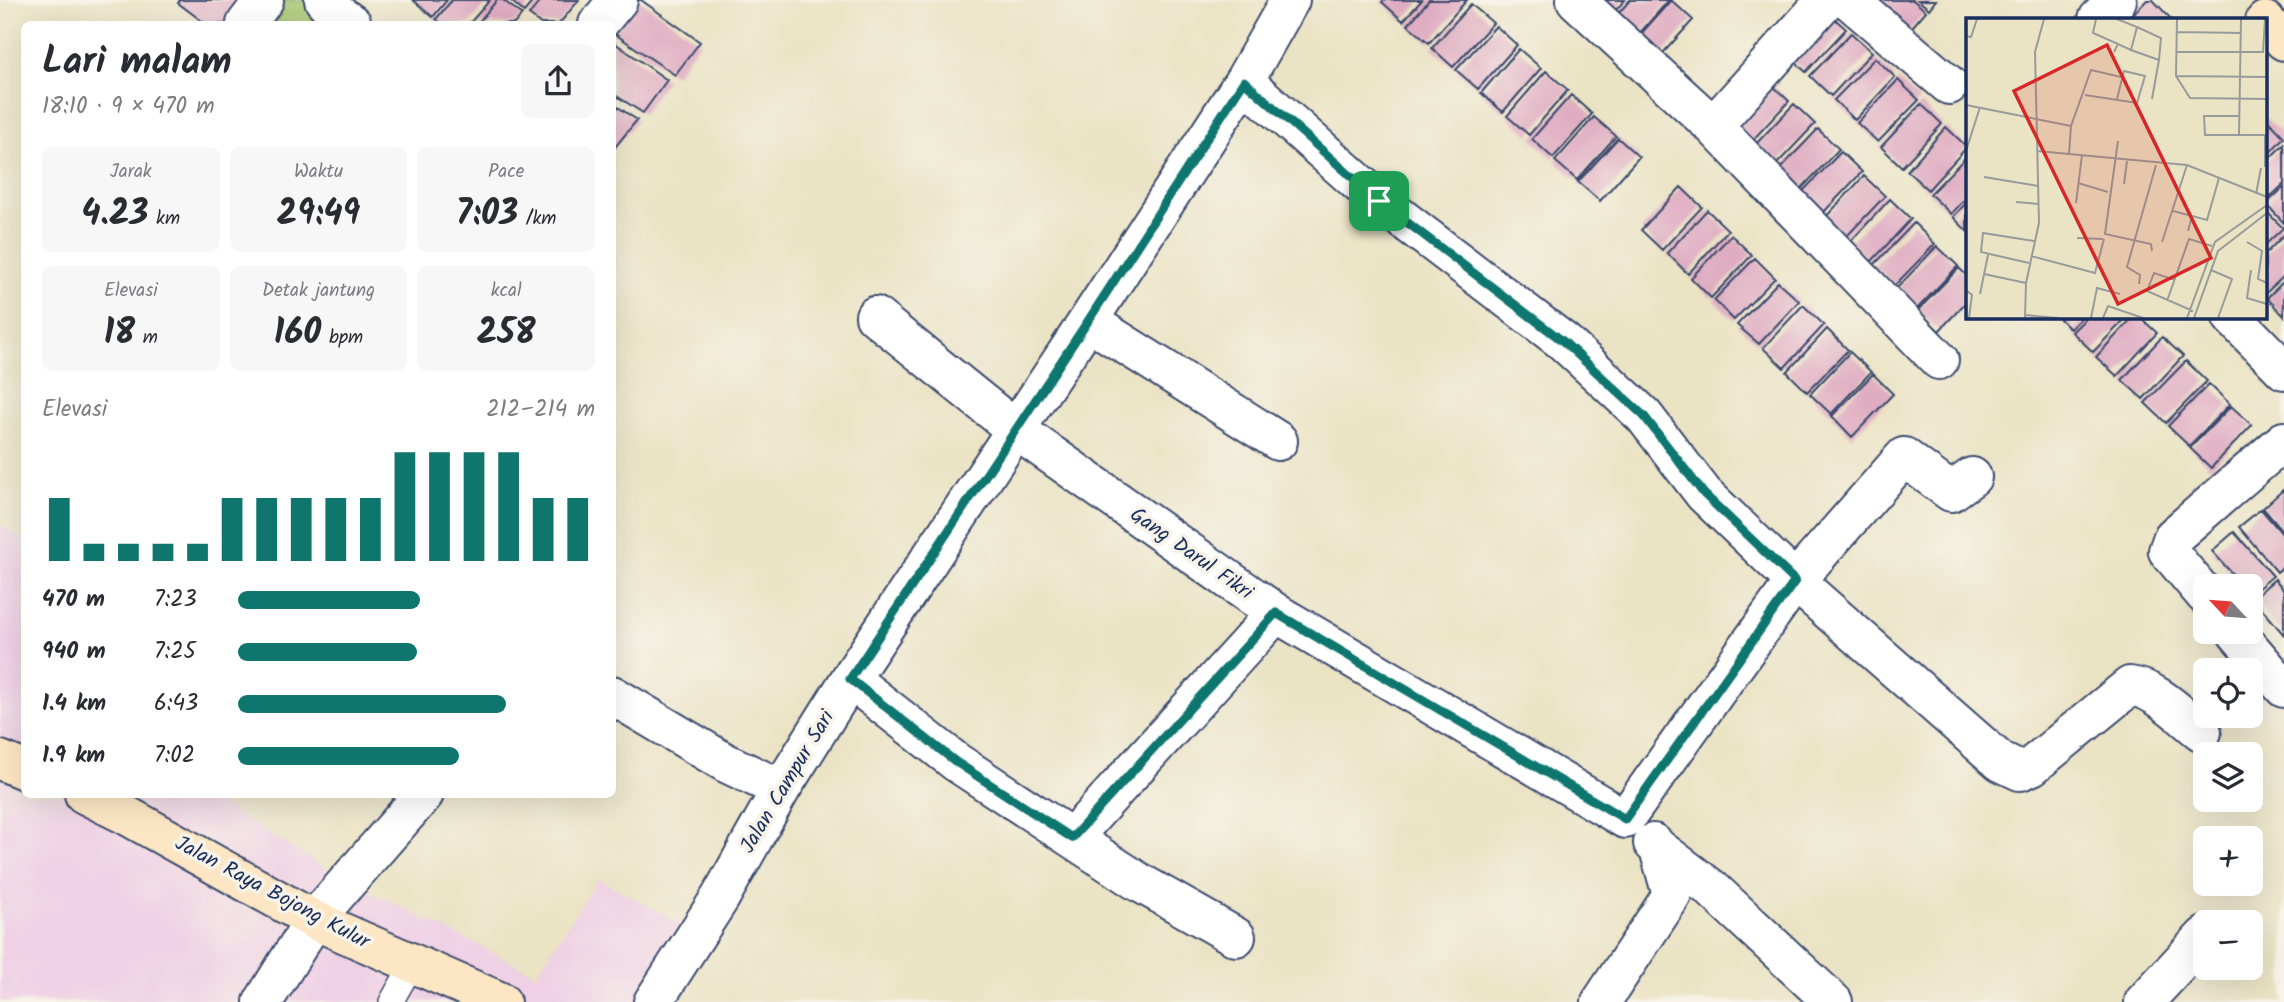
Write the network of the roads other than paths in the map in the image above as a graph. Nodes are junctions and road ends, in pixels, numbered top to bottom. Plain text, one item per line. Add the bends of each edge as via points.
1 (264, 0) edge
2 (618, 0) edge
3 (1290, 0) edge
4 (1576, 0) edge
5 (1826, 0) edge
6 (1849, 0) edge
7 (2117, 0) edge
8 (2244, 0) edge
9 (2099, 18) edge
10 (2262, 18) edge
11 (248, 21) edge
12 (600, 21) edge
13 (2266, 22) edge
14 (2284, 41) edge
15 (1244, 81) junction
16 (1948, 85) dead end
17 (1713, 126) junction
18 (874, 316) dead end
19 (2233, 318) edge
20 (1088, 321) junction
21 (1938, 359) dead end
22 (2284, 370) edge
23 (1016, 430) junction
24 (1278, 441) dead end
25 (2284, 441) edge
26 (1972, 477) dead end
27 (1795, 581) junction
28 (2193, 581) edge
29 (1276, 613) junction
30 (2246, 644) edge
31 (850, 679) junction
32 (2284, 688) edge
33 (616, 697) edge
34 (2202, 732) dead end
35 (0, 760) edge
36 (21, 769) edge
37 (781, 789) junction
38 (92, 798) edge
39 (421, 798) edge
40 (1625, 819) junction
41 (1072, 838) junction
42 (1659, 849) junction
43 (314, 920) junction
44 (1236, 937) dead end
45 (2193, 949) edge
46 (413, 964) junction
47 (263, 1002) edge
48 (391, 1002) edge
49 (501, 1002) edge
50 (653, 1002) edge
51 (1601, 1002) edge
52 (1833, 1002) edge
53 (2144, 1002) edge

1 - 11 street
2 - 12 street
3 - 15 street, Jalan Campur Sari
4 - 17 street
5 - 17 street
6 - 16 street
7 - 9 street
8 - 10 street
13 - 14 street
15 - 20 street, Jalan Campur Sari
15 - 27 street via 1379,201 1564,342 1644,416 1704,494
17 - 21 street
18 - 23 street, Gang Darul Fikri
19 - 22 street
20 - 23 street, Jalan Campur Sari
20 - 24 street
23 - 29 street, Gang Darul Fikri
23 - 31 street, Jalan Campur Sari
25 - 28 street via 2174,537 2168,551
26 - 27 street via 1951,492 1904,457
27 - 34 street via 2001,762 2020,771 2130,686 2152,693
27 - 40 street
29 - 40 street, Gang Darul Fikri
29 - 41 street
30 - 32 street
31 - 37 street, Jalan Campur Sari
31 - 41 street via 956,762
33 - 37 street via 726,763
35 - 36 street
37 - 50 street, Jalan Campur Sari via 720,898
38 - 43 street, Jalan Raya Bojong Kulur
39 - 43 street
40 - 42 street, Gang Darul Fikri
41 - 44 street
42 - 51 street via 1672,895
42 - 52 street, Gang Darul Fikri via 1712,889
43 - 46 street, Jalan Raya Bojong Kulur
43 - 47 street
45 - 53 street
46 - 48 lane
46 - 49 street, Jalan Raya Bojong Kulur

